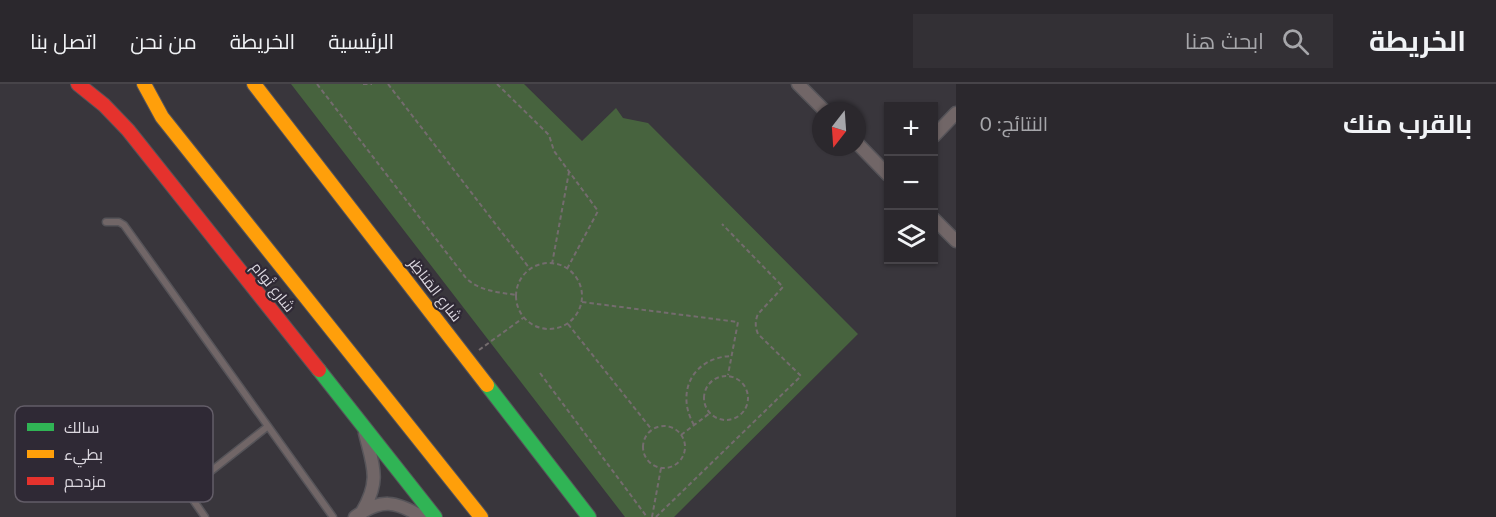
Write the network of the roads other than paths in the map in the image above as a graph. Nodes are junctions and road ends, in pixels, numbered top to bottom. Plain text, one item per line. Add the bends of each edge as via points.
1 (78, 84) edge
2 (144, 84) edge
3 (254, 84) edge
4 (798, 84) edge
5 (816, 102) edge
6 (956, 113) edge
7 (938, 131) edge
8 (866, 152) edge
9 (884, 171) edge
10 (106, 222) dead end
11 (938, 224) edge
12 (956, 241) edge
13 (267, 427) junction
14 (364, 428) junction
15 (213, 470) edge
16 (195, 502) edge
17 (359, 514) edge
18 (205, 517) edge
19 (333, 517) edge
20 (422, 517) edge
21 (435, 517) edge
22 (482, 517) edge
23 (589, 517) edge

1 - 14 main road, شارع تُوام via 128,130
2 - 22 main road, شارع تُوام via 162,117
3 - 23 main road, شارع المَناظِر
4 - 5 street
6 - 7 street
8 - 9 street
10 - 13 lane via 124,225
11 - 12 street
13 - 15 lane
13 - 19 lane
14 - 17 street via 374,481 371,497
14 - 21 main road, شارع تُوام
16 - 18 lane
17 - 20 street via 376,505 391,504 406,507

